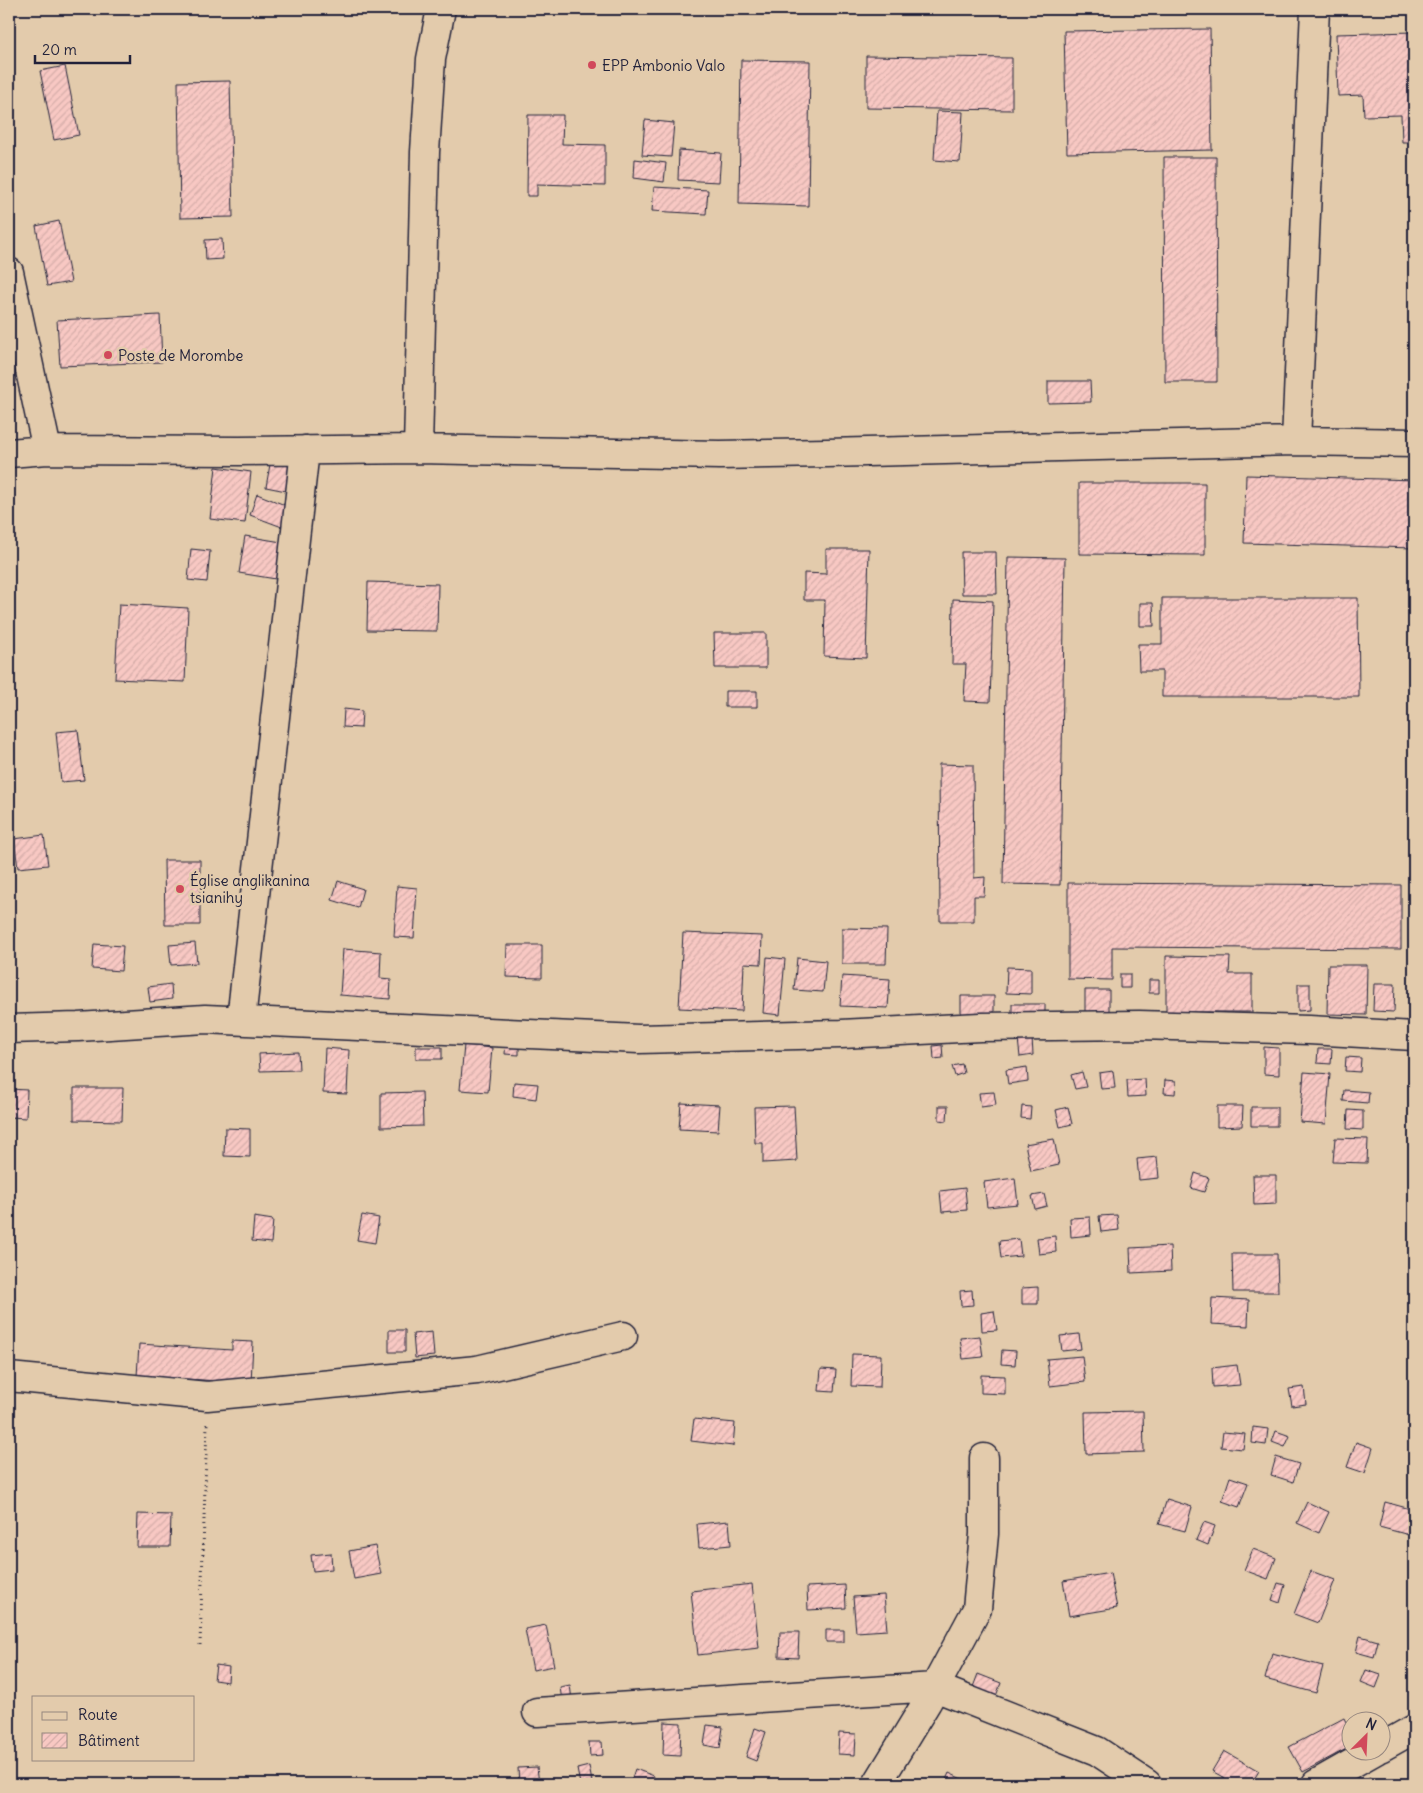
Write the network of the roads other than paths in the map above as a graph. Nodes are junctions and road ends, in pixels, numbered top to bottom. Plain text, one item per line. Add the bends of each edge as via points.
1 (441, 9) edge
2 (1315, 9) edge
3 (9, 272) edge
4 (1296, 441) junction
5 (1414, 443) edge
6 (47, 450) junction
7 (305, 450) junction
8 (418, 450) junction
9 (9, 453) edge
10 (241, 1020) junction
11 (9, 1029) edge
12 (1414, 1036) edge
13 (623, 1336) dead end
14 (9, 1377) edge
15 (984, 1458) dead end
16 (935, 1687) junction
17 (537, 1712) dead end
18 (1414, 1729) edge
19 (1390, 1742) edge
20 (1358, 1760) edge
21 (877, 1784) edge
22 (1147, 1784) edge
23 (1316, 1784) edge

1 - 8 street via 431,59 425,152
2 - 4 street
3 - 6 street
4 - 5 street
4 - 8 street via 759,454
6 - 7 street
6 - 9 street
7 - 8 street
7 - 10 street
10 - 11 street
10 - 12 street via 639,1039 1139,1025
13 - 14 street via 477,1370 208,1396
15 - 16 street via 984,1534 978,1608
16 - 17 street
16 - 21 street
16 - 22 street via 1097,1751
18 - 19 street
20 - 23 street

